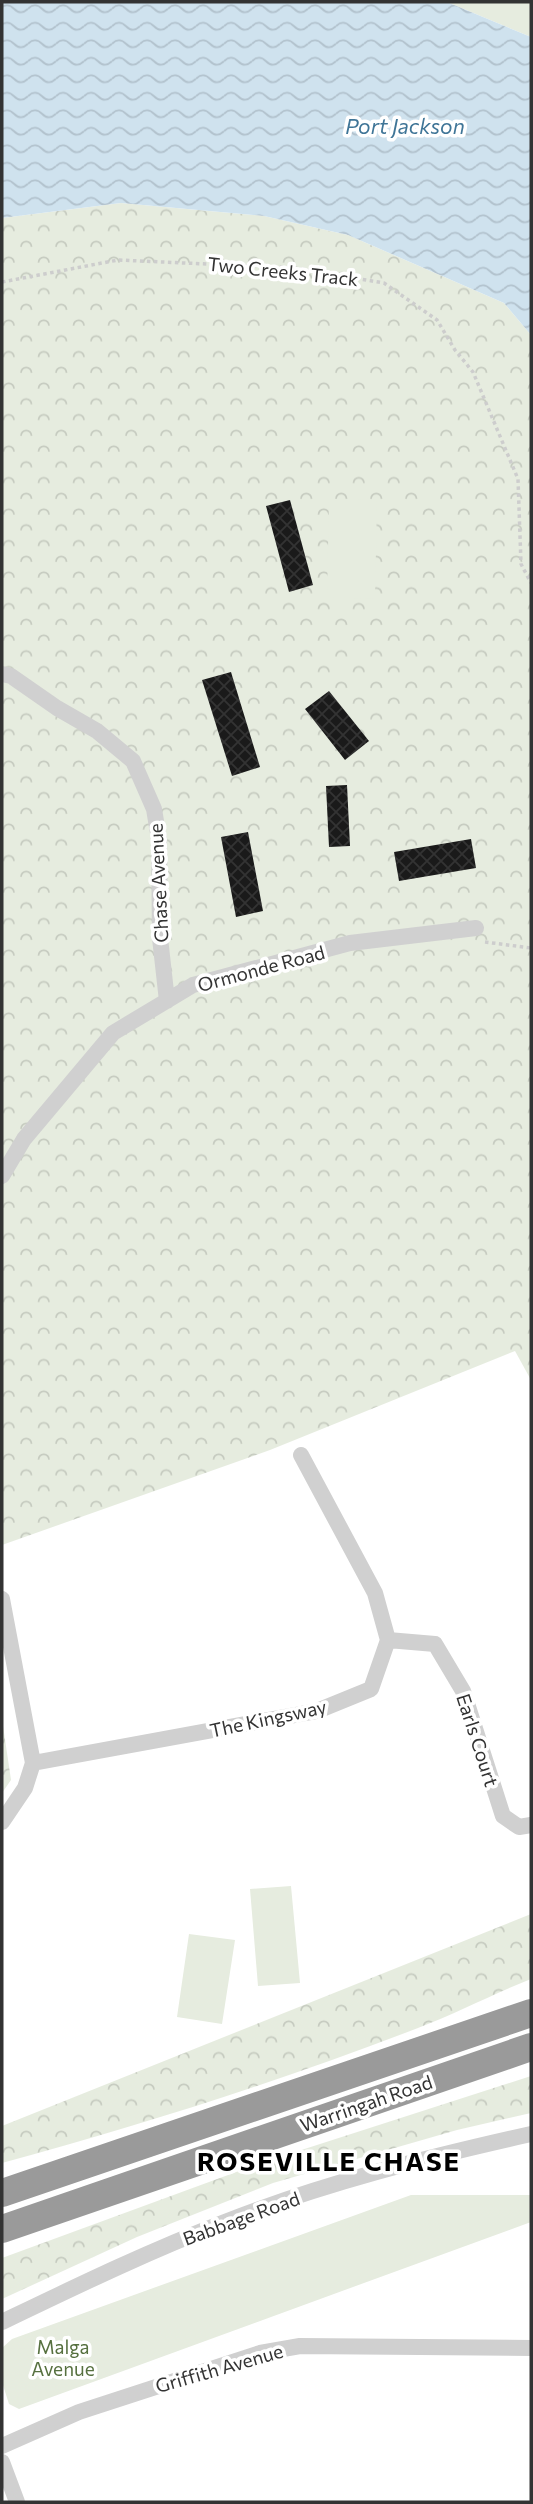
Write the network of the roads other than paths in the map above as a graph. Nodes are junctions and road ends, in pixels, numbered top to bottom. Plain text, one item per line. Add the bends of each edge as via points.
1 (2, 674) edge
2 (470, 930) road end
3 (166, 1001) junction
4 (2, 1176) edge
5 (301, 1455) dead end
6 (2, 1599) edge
7 (388, 1640) junction
8 (33, 1763) junction
9 (2, 1822) edge
10 (531, 1825) edge
11 (531, 2013) edge
12 (531, 2047) edge
13 (531, 2134) edge
14 (2, 2193) edge
15 (2, 2229) edge
16 (2, 2322) edge
17 (531, 2348) edge
18 (2, 2446) edge
19 (2, 2462) edge
20 (17, 2502) edge

1 - 3 street, Chase Avenue via 97,730 133,761 154,809 159,839
2 - 3 street, Ormonde Road via 350,943 193,985
3 - 4 street, Ormonde Road via 113,1033 24,1139
5 - 7 street via 375,1593
6 - 8 street
7 - 8 street, The Kingsway via 371,1689 327,1708
7 - 10 street, Earls Court via 435,1644 463,1691 503,1816 519,1828
8 - 9 street via 25,1788
11 - 14 highway, Warringah Road
12 - 15 highway, Warringah Road
13 - 16 street, Babbage Road via 419,2160 273,2204 172,2244
17 - 18 street, Griffith Avenue via 300,2346 260,2353 79,2412
19 - 20 street

